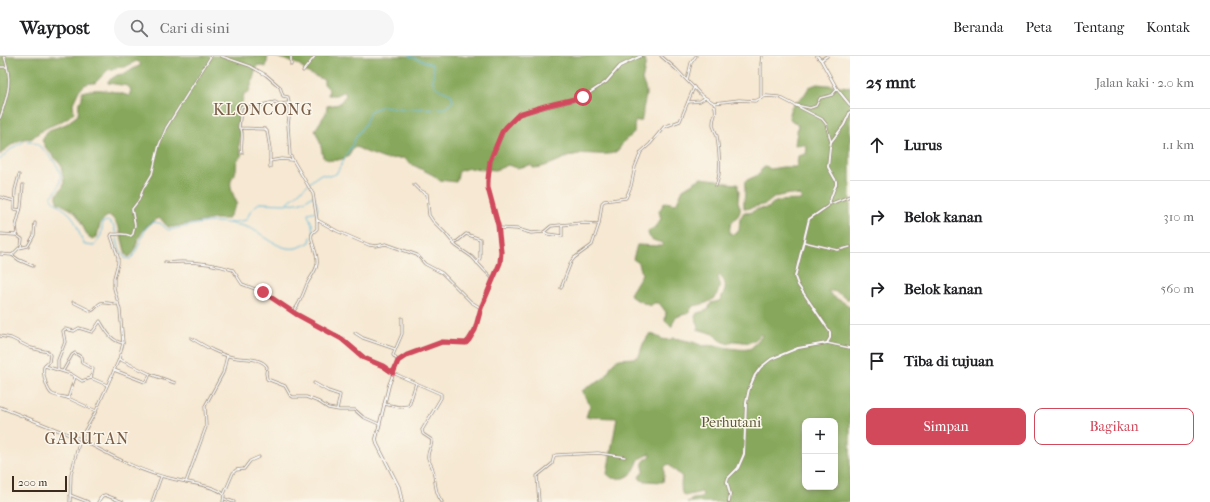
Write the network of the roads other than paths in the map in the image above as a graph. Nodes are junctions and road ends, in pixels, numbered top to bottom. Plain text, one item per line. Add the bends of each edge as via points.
1 (4, 56) edge
2 (211, 56) edge
3 (221, 56) edge
4 (291, 56) edge
5 (315, 56) edge
6 (641, 56) edge
7 (661, 56) edge
8 (696, 56) edge
9 (762, 56) edge
10 (817, 56) edge
11 (827, 56) edge
12 (821, 60) junction
13 (291, 66) dead end
14 (0, 67) edge
15 (7, 67) junction
16 (303, 71) dead end
17 (687, 81) junction
18 (694, 87) junction
19 (838, 89) junction
20 (705, 98) junction
21 (761, 98) junction
22 (688, 102) junction
23 (289, 103) junction
24 (714, 103) junction
25 (795, 105) junction
26 (850, 105) edge
27 (850, 112) edge
28 (0, 118) edge
29 (241, 129) junction
30 (831, 142) junction
31 (242, 153) dead end
32 (292, 160) junction
33 (270, 161) junction
34 (270, 167) dead end
35 (19, 175) dead end
36 (23, 185) dead end
37 (414, 185) dead end
38 (716, 186) dead end
39 (850, 196) edge
40 (0, 197) edge
41 (14, 201) junction
42 (830, 204) junction
43 (20, 210) junction
44 (317, 220) junction
45 (35, 223) dead end
46 (600, 224) junction
47 (498, 225) junction
48 (562, 225) junction
49 (544, 232) junction
50 (0, 234) edge
51 (16, 235) junction
52 (804, 242) junction
53 (454, 244) junction
54 (21, 247) junction
55 (850, 247) edge
56 (0, 254) edge
57 (12, 255) junction
58 (165, 262) dead end
59 (477, 263) junction
60 (33, 266) dead end
61 (494, 278) junction
62 (561, 288) dead end
63 (73, 302) dead end
64 (118, 304) junction
65 (481, 308) junction
66 (293, 312) junction
67 (402, 318) dead end
68 (355, 333) dead end
69 (0, 336) edge
70 (192, 338) dead end
71 (123, 343) junction
72 (827, 343) junction
73 (850, 348) edge
74 (395, 349) junction
75 (227, 355) junction
76 (119, 359) junction
77 (398, 361) junction
78 (45, 366) junction
79 (58, 370) junction
80 (114, 370) junction
81 (63, 371) junction
82 (393, 373) junction
83 (150, 374) junction
84 (75, 377) junction
85 (91, 378) junction
86 (175, 383) dead end
87 (314, 383) dead end
88 (416, 383) junction
89 (108, 385) junction
90 (68, 398) junction
91 (384, 404) junction
92 (0, 407) edge
93 (336, 409) junction
94 (96, 411) junction
95 (379, 424) junction
96 (80, 439) junction
97 (259, 456) dead end
98 (625, 457) dead end
99 (161, 477) junction
100 (186, 482) junction
101 (224, 494) junction
102 (70, 495) junction
103 (225, 499) junction
104 (70, 502) edge
105 (88, 502) edge
106 (98, 502) edge
107 (123, 502) edge
108 (152, 502) edge
109 (223, 502) edge
110 (234, 502) edge
111 (402, 502) edge
112 (442, 502) edge
113 (539, 502) edge
114 (729, 502) edge

1 - 15 street
2 - 64 street via 165,130 152,174 132,209 134,234 111,236 118,257 113,282
3 - 23 street via 267,75 280,87 283,96 288,97
4 - 13 street
5 - 16 street
6 - 47 street via 620,66 606,82 586,95 519,114 504,129 490,161 488,180
7 - 17 street
8 - 17 street via 691,63
9 - 21 street
10 - 12 street
11 - 12 street
12 - 19 street
14 - 15 street
15 - 28 street via 8,94
17 - 18 street
18 - 20 street
18 - 22 street
19 - 25 street via 832,95 820,98 816,106
19 - 26 street
20 - 22 street
20 - 24 street
21 - 24 street via 754,101
21 - 25 street via 779,97
22 - 46 street via 679,122 664,127 641,152 626,198 602,202
23 - 29 street via 243,106 239,127
23 - 32 street
24 - 38 street via 717,112 713,124 717,137 719,166
25 - 30 street via 824,120
27 - 30 street via 841,130
29 - 31 street
29 - 33 street via 267,130
30 - 42 street via 828,167 837,184
32 - 33 street
32 - 44 street via 314,199
33 - 34 street
35 - 41 street
36 - 43 street
37 - 53 street via 427,194 431,220
39 - 42 street
40 - 41 street
41 - 43 street via 14,208
42 - 52 street via 809,219
43 - 51 street
44 - 65 street via 369,245 386,244 417,255 425,264 442,273 471,302
44 - 66 street via 317,229 312,235 317,257 316,267
45 - 54 street via 34,235 28,246
46 - 48 street via 581,222
46 - 62 street via 592,246 571,262
47 - 49 street via 531,233
47 - 61 street via 500,258
48 - 49 street via 550,226
48 - 49 street via 562,236
50 - 51 street
51 - 54 street via 22,239
52 - 55 street via 838,250
52 - 72 street via 796,280 830,332
53 - 59 street
53 - 59 street via 466,234 480,239 480,258
54 - 57 street
56 - 57 street
57 - 60 street
58 - 66 street via 201,263 233,270 242,284 263,292
59 - 61 street
61 - 65 street
63 - 64 street via 91,311 102,303
64 - 71 street
65 - 77 street via 475,330 466,343 442,342
66 - 82 street via 342,339 364,358
67 - 74 street via 402,334
68 - 74 street
69 - 78 street via 48,352 49,362
70 - 75 street via 210,349
71 - 76 street
71 - 79 street via 114,340 100,321 92,332 79,328 74,331 64,330 65,342 58,360
72 - 73 street
72 - 114 street via 798,348 775,357 755,375 747,395 744,454 738,468 727,482
74 - 77 street via 393,356
75 - 93 street via 264,363 267,366 268,378 285,386 293,398 306,397 328,408
75 - 100 street via 222,373 205,406 206,427
76 - 80 street
76 - 83 street
77 - 82 street
78 - 79 street
78 - 90 street via 44,372 50,392
79 - 81 street
80 - 83 street via 145,382
80 - 89 street
81 - 84 street
81 - 85 street via 75,353 81,357 82,363 94,369
82 - 88 street
82 - 91 street
83 - 86 street
84 - 85 street via 82,381
84 - 90 street
85 - 89 street
87 - 93 street via 340,396
88 - 91 street via 409,406
88 - 112 street via 441,395 422,430 432,442 428,459 433,470 437,494
89 - 94 street
90 - 94 street
91 - 95 street
92 - 96 street
93 - 95 street via 355,410 363,417
94 - 96 street
95 - 111 street via 376,441 399,487
96 - 99 street
96 - 102 street via 71,474
97 - 101 street via 233,473
98 - 113 street via 598,453 554,456 552,464 537,476
99 - 100 street
99 - 108 street
100 - 101 street
101 - 103 street
102 - 104 street
102 - 105 street
103 - 109 street
103 - 110 street
106 - 107 street via 104,495

